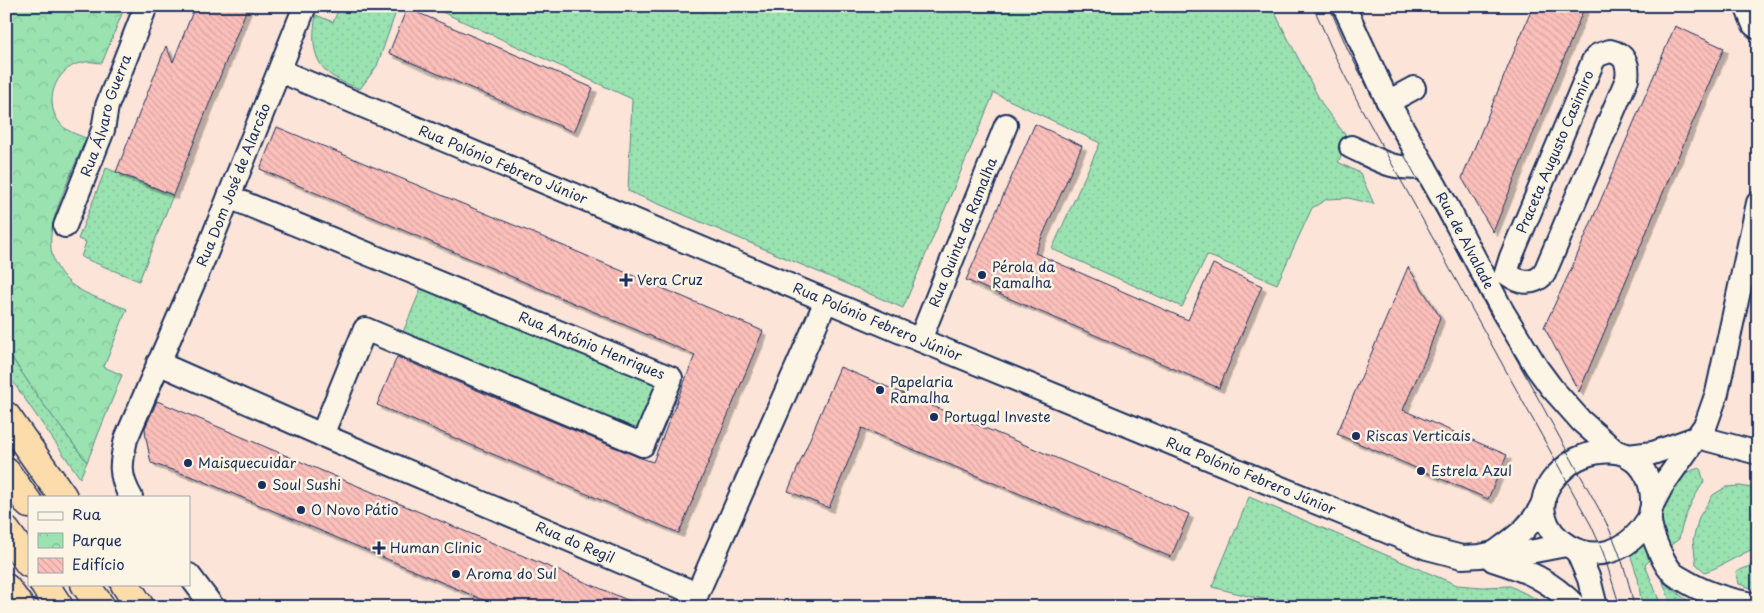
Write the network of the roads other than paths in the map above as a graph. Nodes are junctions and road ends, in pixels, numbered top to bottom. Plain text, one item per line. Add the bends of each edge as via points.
1 (146, 6) edge
2 (306, 6) edge
3 (1344, 6) edge
4 (280, 71) junction
5 (1414, 88) dead end
6 (1388, 102) junction
7 (1006, 125) dead end
8 (1351, 147) dead end
9 (1425, 167) junction
10 (229, 196) junction
11 (1758, 202) edge
12 (65, 226) dead end
13 (1548, 267) joint
14 (826, 301) junction
15 (920, 340) junction
16 (158, 363) junction
17 (6, 416) edge
18 (322, 435) junction
19 (1698, 437) junction
20 (1758, 453) edge
21 (1622, 454) junction
22 (6, 472) edge
23 (62, 496) edge
24 (131, 496) edge
25 (1544, 501) junction
26 (28, 503) edge
27 (1651, 510) junction
28 (6, 530) edge
29 (1571, 548) junction
30 (1487, 555) junction
31 (28, 562) edge
32 (190, 576) edge
33 (45, 586) edge
34 (86, 586) edge
35 (126, 586) edge
36 (6, 588) edge
37 (700, 600) edge
38 (1758, 605) edge
39 (20, 607) edge
40 (59, 607) edge
41 (101, 607) edge
42 (140, 607) edge
43 (213, 607) edge
44 (1576, 607) edge
45 (1596, 607) edge

1 - 12 street, Rua Álvaro Guerra
2 - 4 street, Rua Dom José de Alarcão
3 - 6 street, Rua de Alvalade
4 - 10 street, Rua Dom José de Alarcão
4 - 14 street, Rua Polónio Febrero Júnior
5 - 6 street
6 - 9 street, Rua de Alvalade
7 - 15 street, Rua Quinta da Ramalha
8 - 9 street via 1394,167
9 - 21 street, Rua de Alvalade via 1537,368 1581,421
10 - 16 street, Rua Dom José de Alarcão
10 - 18 street, Rua António Henriques via 671,378 643,445 364,329
11 - 19 street via 1717,393
13 - 13 street, Praceta Augusto Casimiro via 1627,78 1626,62 1617,53 1604,52 1593,61 1506,273 1516,280 1533,282
14 - 15 street, Rua Polónio Febrero Júnior
14 - 37 street, Rua do Regil
15 - 30 street, Rua Polónio Febrero Júnior via 1428,548 1462,557
16 - 18 street, Rua do Regil
16 - 24 street, Rua Dom José de Alarcão via 126,439 120,464
17 - 23 highway
18 - 37 street, Rua do Regil
19 - 20 street
19 - 21 street via 1653,453
19 - 27 street via 1662,486
21 - 25 street via 1596,452 1572,461 1553,479
21 - 27 street via 1640,466 1647,476 1651,488
22 - 26 highway
25 - 29 street via 1549,528 1554,536
25 - 30 street via 1529,526
27 - 29 street via 1642,530 1618,549 1589,553
27 - 38 street via 1655,539 1674,574 1720,597
28 - 31 highway
29 - 30 street, Rua Polónio Febrero Júnior
29 - 45 street via 1589,579
30 - 44 street, Rua Polónio Febrero Júnior via 1536,576 1559,590
32 - 43 street
33 - 40 highway
34 - 41 highway
35 - 42 highway
36 - 39 highway

